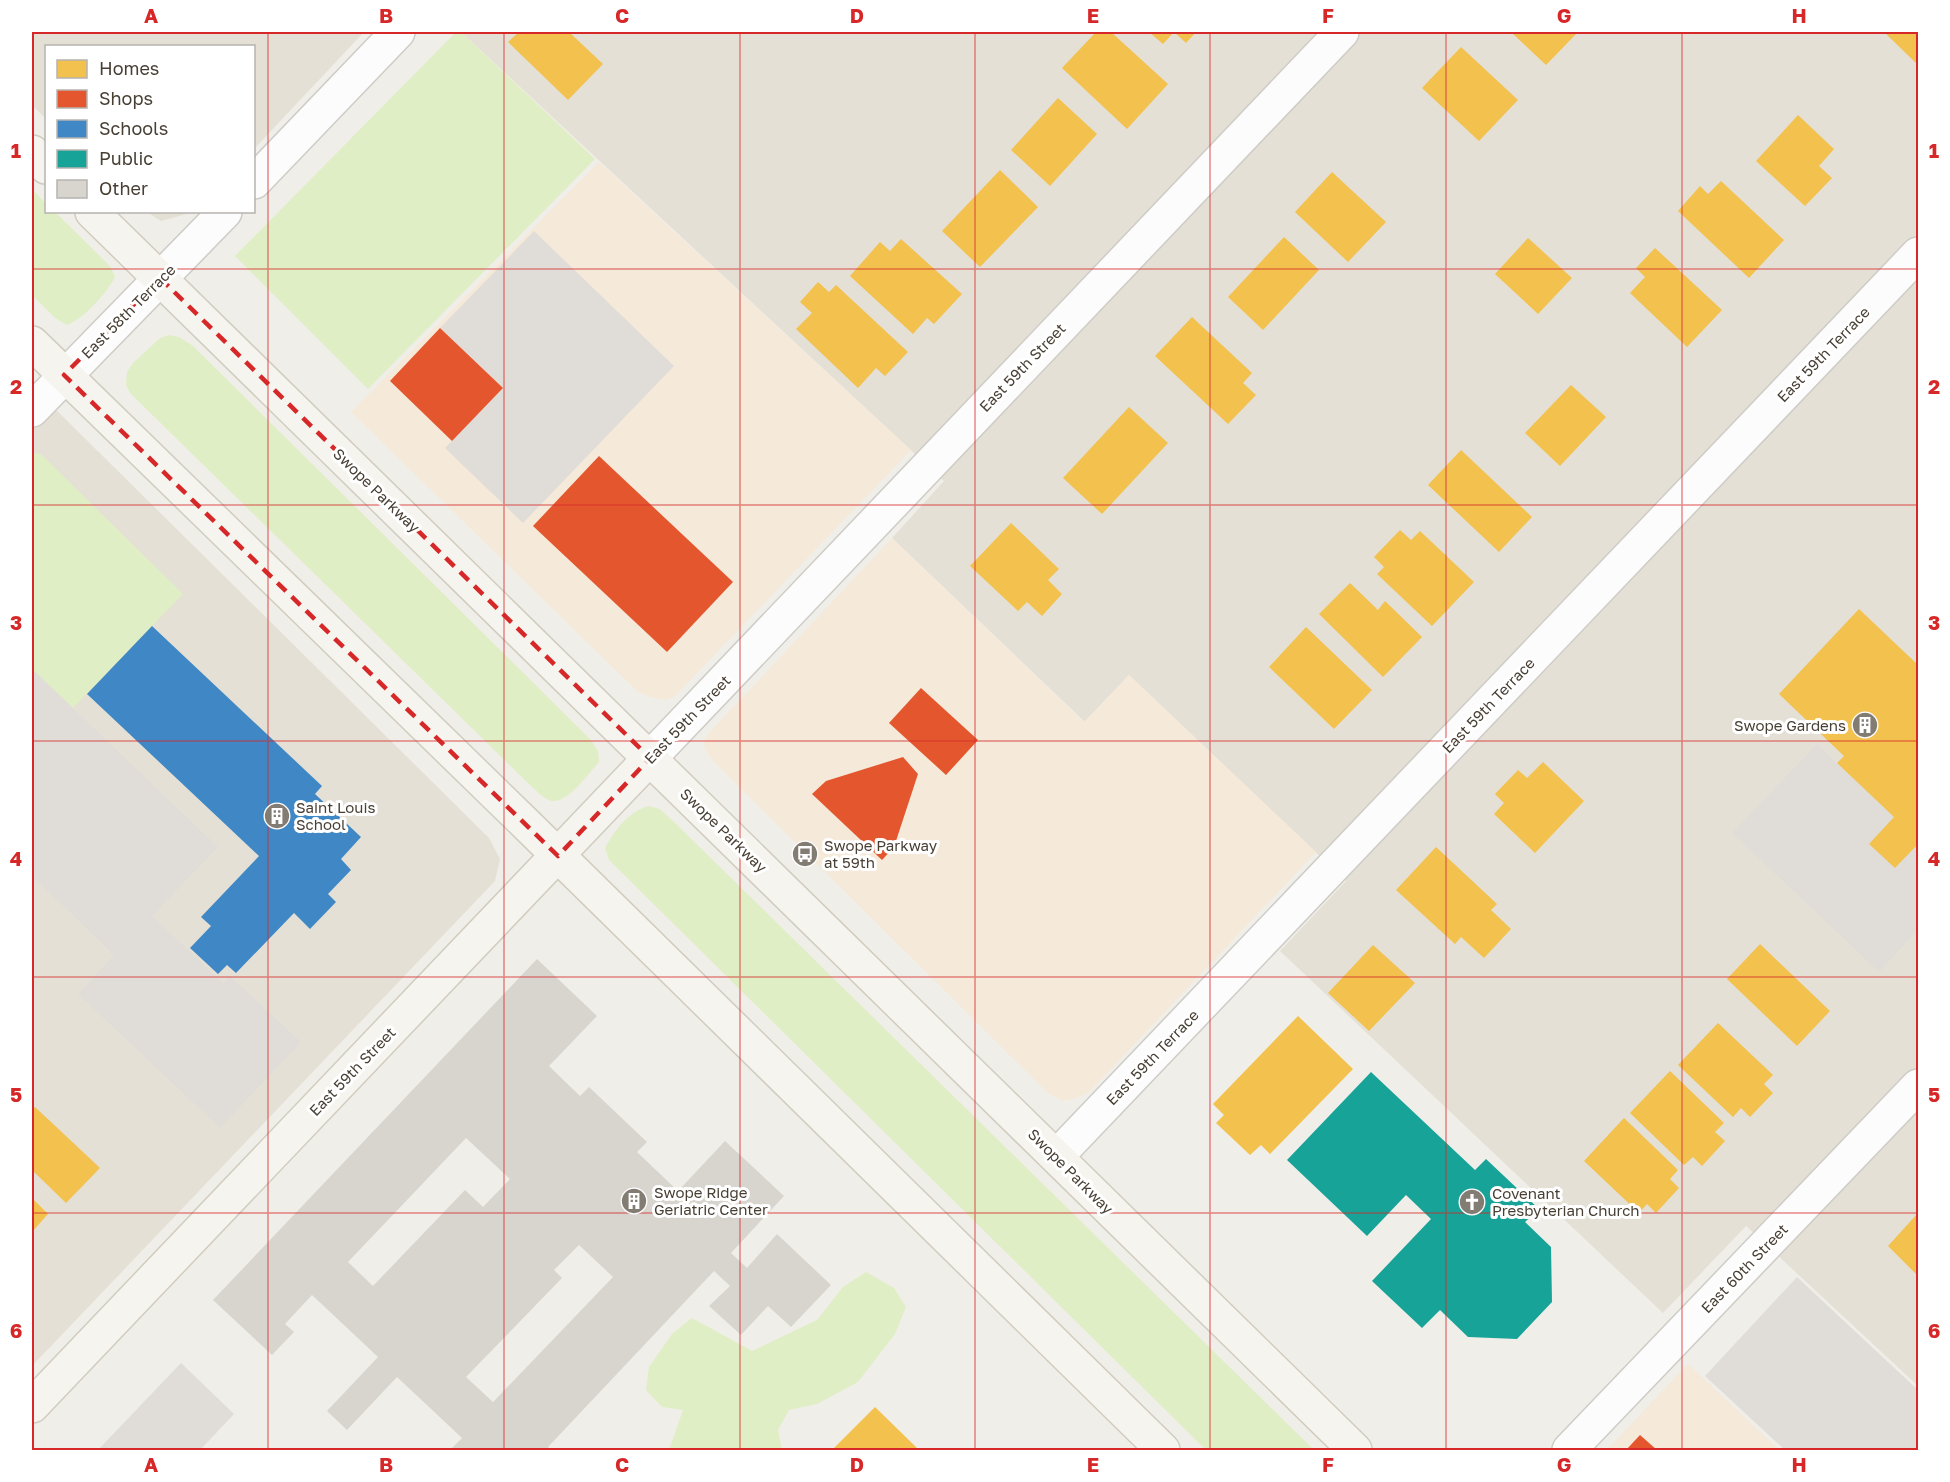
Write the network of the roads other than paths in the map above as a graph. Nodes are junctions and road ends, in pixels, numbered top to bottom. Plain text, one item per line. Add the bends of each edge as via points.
1 (398, 32) edge
2 (1342, 32) edge
3 (32, 152) edge
4 (45, 166) edge
5 (255, 181) edge
6 (93, 213) edge
7 (224, 213) edge
8 (1918, 254) edge
9 (160, 278) junction
10 (32, 343) edge
11 (64, 375) junction
12 (32, 410) edge
13 (650, 758) junction
14 (558, 856) junction
15 (1918, 1086) edge
16 (1057, 1156) junction
17 (32, 1406) edge
18 (1163, 1450) edge
19 (1355, 1450) edge
20 (1569, 1450) edge

1 - 5 street
2 - 13 street, East 59th Street
3 - 4 main road
6 - 9 main road, Swope Parkway
7 - 9 street, East 58th Terrace
8 - 16 street, East 59th Terrace
9 - 11 street, East 58th Terrace
9 - 13 main road, Swope Parkway
10 - 11 main road
11 - 12 street, East 58th Terrace
11 - 14 main road
13 - 14 main road, East 59th Street
13 - 16 main road, Swope Parkway
14 - 17 main road, East 59th Street
14 - 18 main road
15 - 20 street, East 60th Street
16 - 19 main road, Swope Parkway

